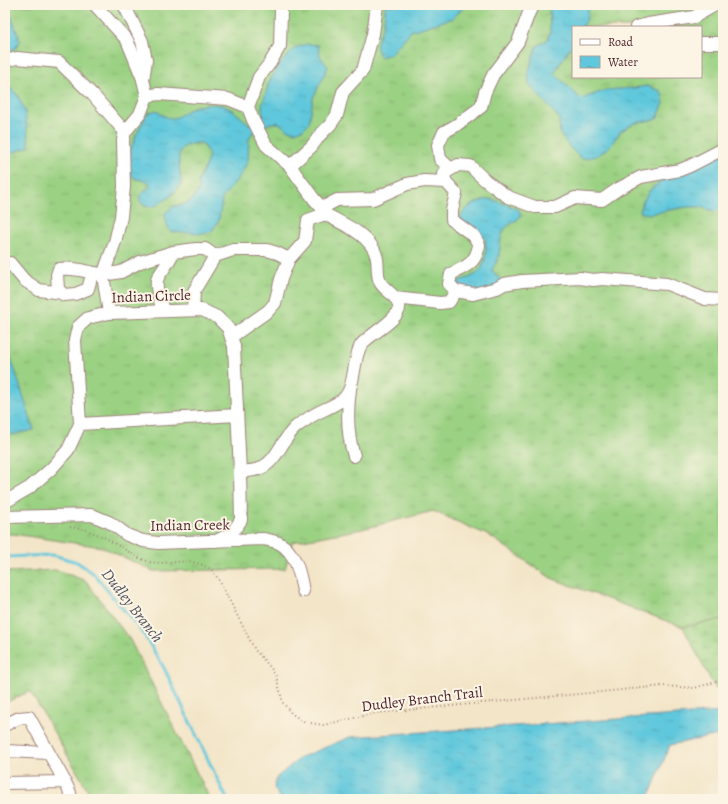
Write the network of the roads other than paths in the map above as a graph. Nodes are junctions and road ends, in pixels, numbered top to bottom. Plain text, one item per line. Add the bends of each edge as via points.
1 (95, 5) edge
2 (124, 5) edge
3 (282, 5) edge
4 (377, 5) edge
5 (535, 5) edge
6 (715, 5) edge
7 (640, 26) edge
8 (702, 43) edge
9 (723, 43) edge
10 (5, 61) edge
11 (144, 80) junction
12 (147, 96) junction
13 (248, 107) junction
14 (125, 132) junction
15 (723, 149) edge
16 (290, 166) junction
17 (451, 169) junction
18 (446, 182) junction
19 (323, 211) junction
20 (173, 252) junction
21 (215, 256) junction
22 (289, 259) junction
23 (7, 265) dead end
24 (99, 274) junction
25 (456, 291) junction
26 (62, 293) junction
27 (396, 298) junction
28 (723, 300) edge
29 (193, 310) junction
30 (163, 311) junction
31 (109, 313) junction
32 (231, 337) junction
33 (350, 389) junction
34 (237, 415) junction
35 (80, 424) junction
36 (354, 456) dead end
37 (240, 472) junction
38 (5, 502) edge
39 (5, 517) edge
40 (216, 541) junction
41 (303, 591) dead end
42 (5, 725) edge
43 (5, 751) edge
44 (49, 753) junction
45 (5, 782) edge
46 (65, 782) junction
47 (71, 799) edge

1 - 11 lane via 127,40
2 - 11 lane via 142,42 146,60
3 - 13 lane via 280,46 259,78
4 - 16 lane via 373,34 363,70 343,92 337,115 330,126
5 - 17 lane via 530,10 518,42 493,75 481,107 444,132 438,145 440,159
6 - 7 lane via 694,17
8 - 9 lane
10 - 14 lane via 17,58 59,62 93,94
11 - 12 lane
12 - 13 lane via 158,94 228,100
12 - 14 lane via 140,114
13 - 16 lane via 266,144
14 - 24 lane via 121,217 115,242
15 - 17 lane via 680,170 641,177 602,200 575,198 555,207 534,207 508,197 470,166 458,165
16 - 19 lane
17 - 18 lane via 443,174
18 - 19 lane via 407,184 373,199 337,200
18 - 25 lane via 456,193 452,220 474,236 479,245 477,257 451,274 449,284
19 - 22 lane via 308,220 305,241
19 - 27 lane via 357,232 370,244 376,254 381,283
20 - 21 lane via 205,249
20 - 24 lane via 140,262 121,272
20 - 30 lane via 157,280
21 - 22 lane via 233,250 266,250
21 - 29 lane via 194,291
22 - 32 lane via 275,304
23 - 26 lane via 10,263 24,280 39,290
24 - 26 lane via 91,278 88,289 75,294
24 - 26 lane via 59,269 58,289
24 - 31 lane
25 - 27 lane via 449,302
25 - 28 lane via 473,294 522,281 602,278 667,284 704,298
27 - 33 lane via 400,305 398,313 370,335 361,346
29 - 30 lane, Indian Circle
29 - 32 lane, Indian Circle via 202,310 217,317 228,328
30 - 31 lane, Indian Circle
31 - 35 lane, Indian Circle via 88,318 78,327 75,340
32 - 34 lane, Indian Circle via 234,346
33 - 36 lane via 350,444
33 - 37 lane via 344,399 307,418 292,431 267,464 260,469
34 - 35 lane
34 - 37 lane, Indian Circle
35 - 38 lane, Indian Circle via 68,450 52,469 29,488
37 - 40 lane, Indian Circle via 241,520 232,533
39 - 40 lane, Indian Creek via 92,515 142,541
40 - 41 lane, Indian Creek via 263,539 280,544 291,554 299,571
42 - 44 lane via 19,718 29,717
43 - 44 lane
44 - 46 lane
45 - 46 lane
46 - 47 lane

